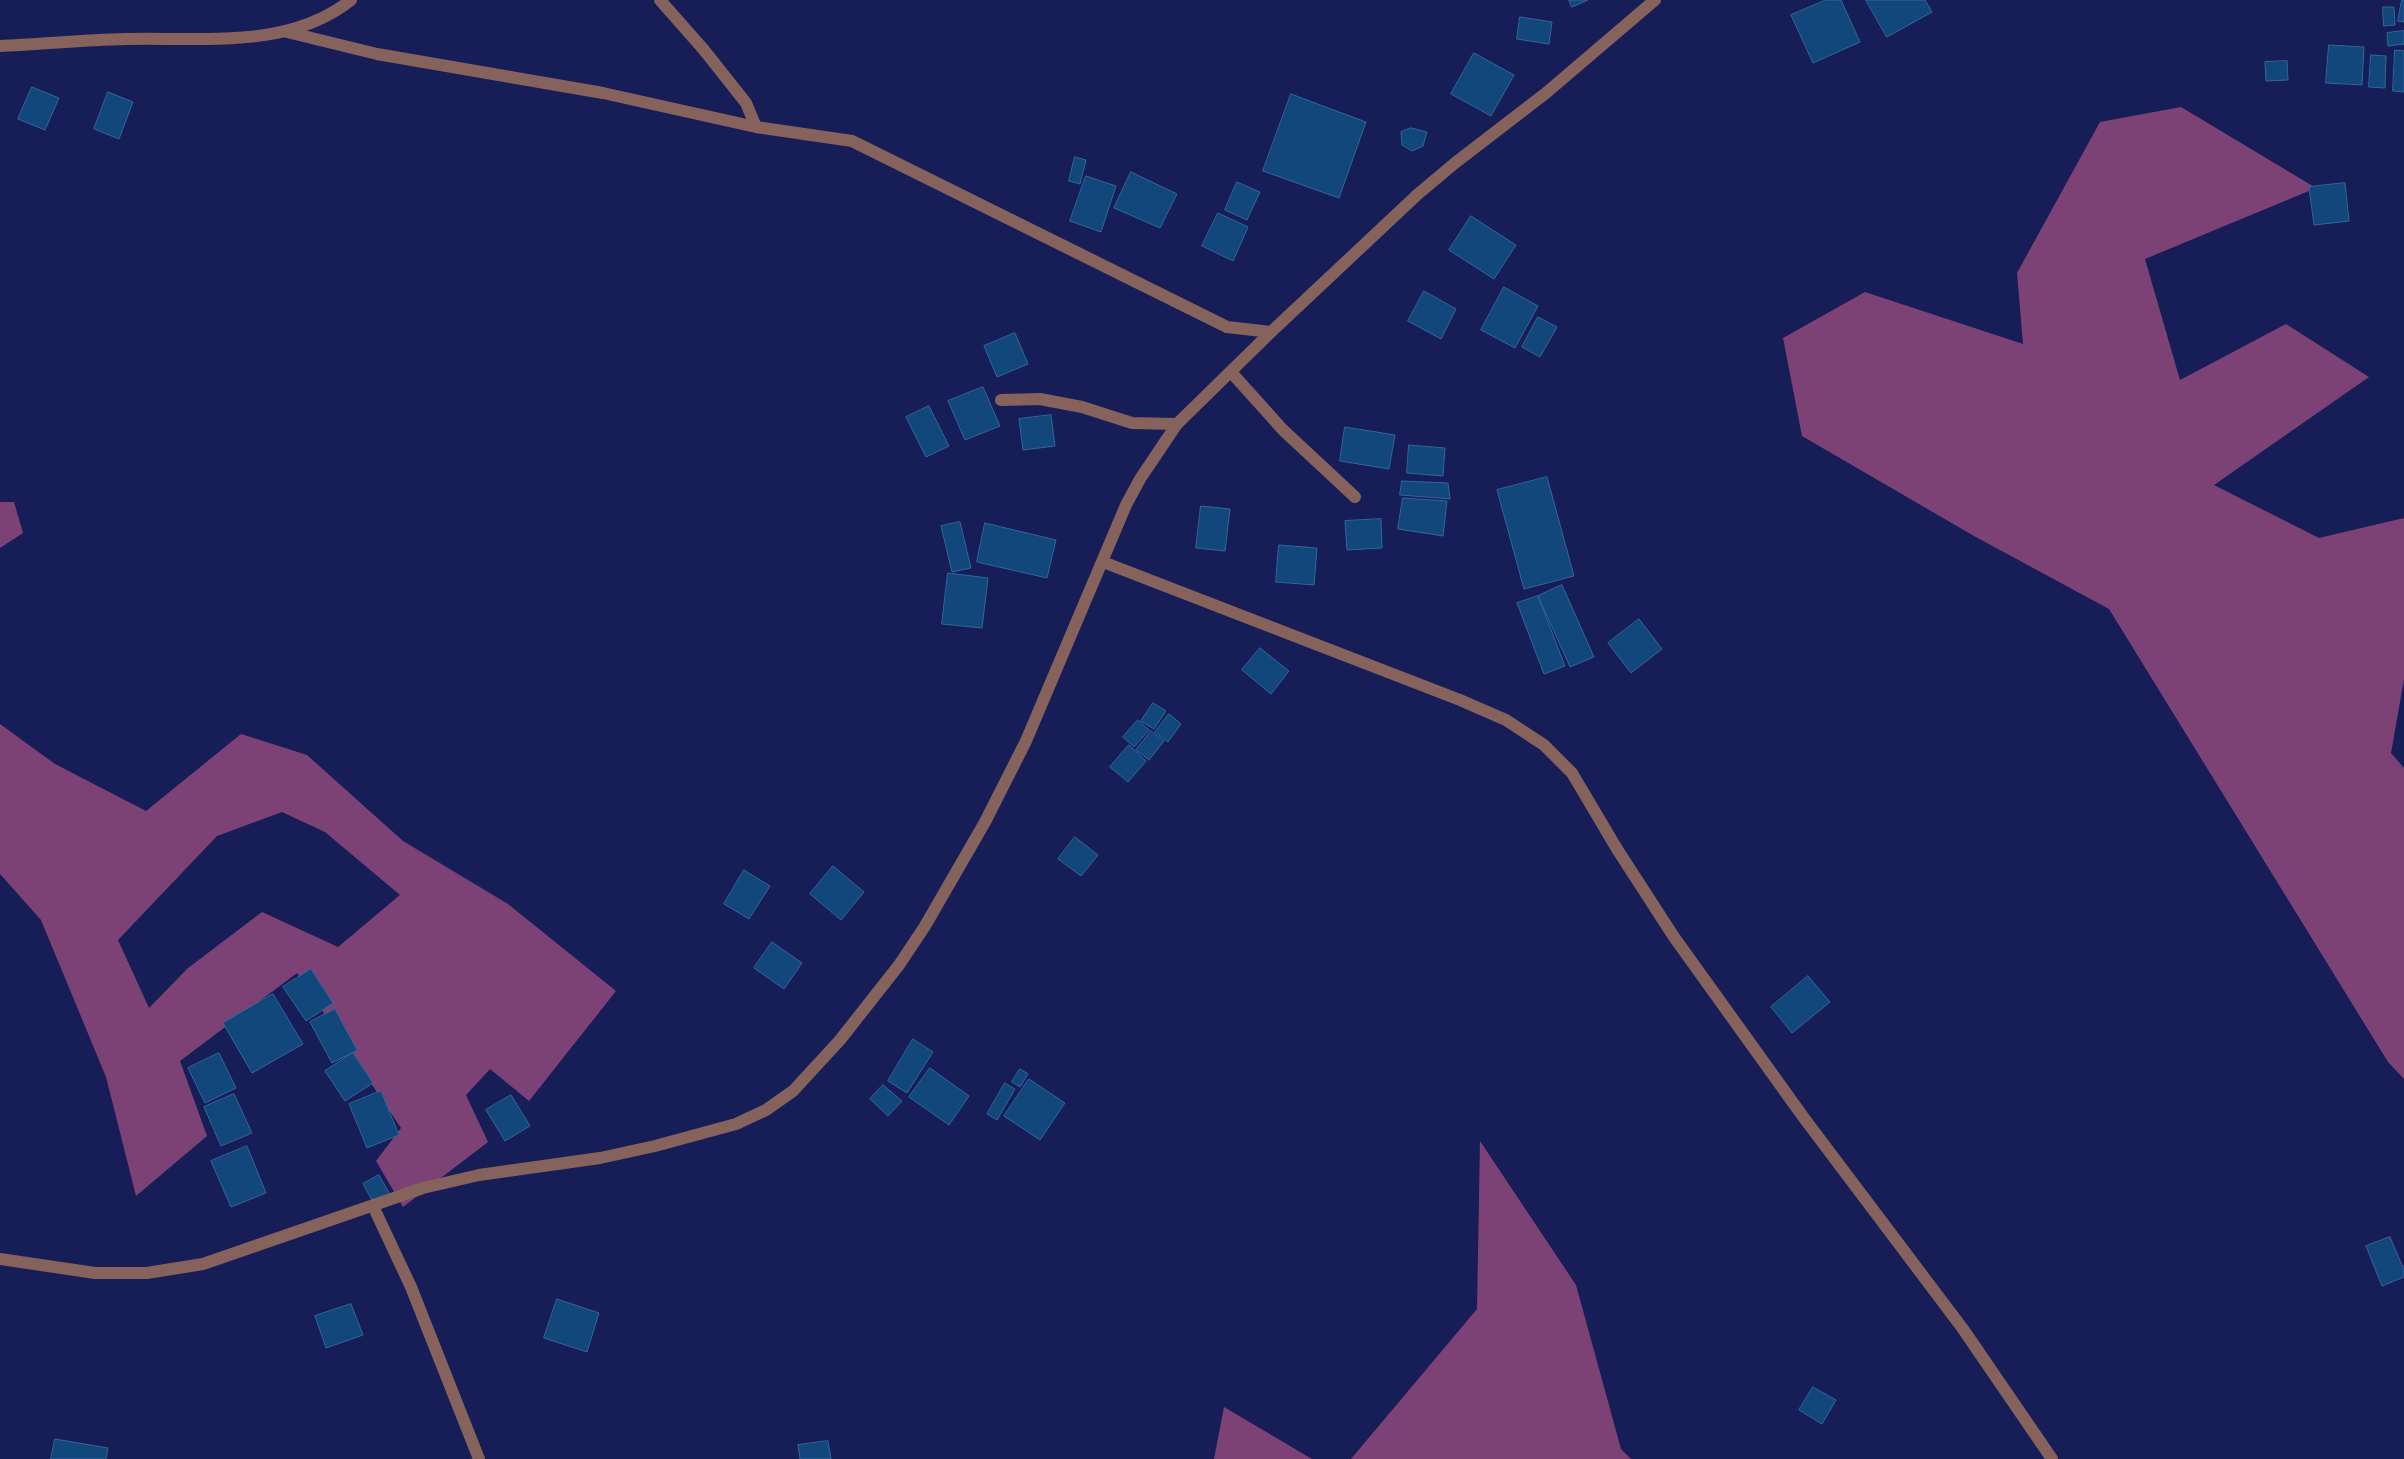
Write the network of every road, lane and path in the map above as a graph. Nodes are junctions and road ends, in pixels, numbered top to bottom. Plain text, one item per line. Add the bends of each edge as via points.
1 (351, 0) edge
2 (660, 0) edge
3 (1656, 0) edge
4 (287, 32) junction
5 (0, 46) edge
6 (756, 127) junction
7 (1271, 332) junction
8 (1230, 372) junction
9 (1002, 400) dead end
10 (1177, 424) junction
11 (1355, 497) dead end
12 (1103, 562) junction
13 (373, 1206) junction
14 (0, 1259) edge
15 (478, 1459) edge
16 (2052, 1459) edge

1 - 4 street
2 - 6 street via 746,102
3 - 7 street via 1546,93 1418,194
4 - 5 street via 259,36
4 - 6 street via 377,54 603,94
6 - 7 street via 852,141 1227,326
7 - 8 street
8 - 10 street
8 - 11 street via 1283,430
9 - 10 street via 1040,399 1082,407 1132,423
10 - 12 street via 1131,496
12 - 13 street via 1026,741 954,877 899,965 840,1040 793,1091 766,1110 736,1124 600,1158 469,1177 423,1188
12 - 16 street via 1460,700 1506,720 1544,745 1572,772 1674,937 1804,1118 1964,1329
13 - 14 street via 203,1264 147,1272 95,1273
13 - 15 street via 411,1287

